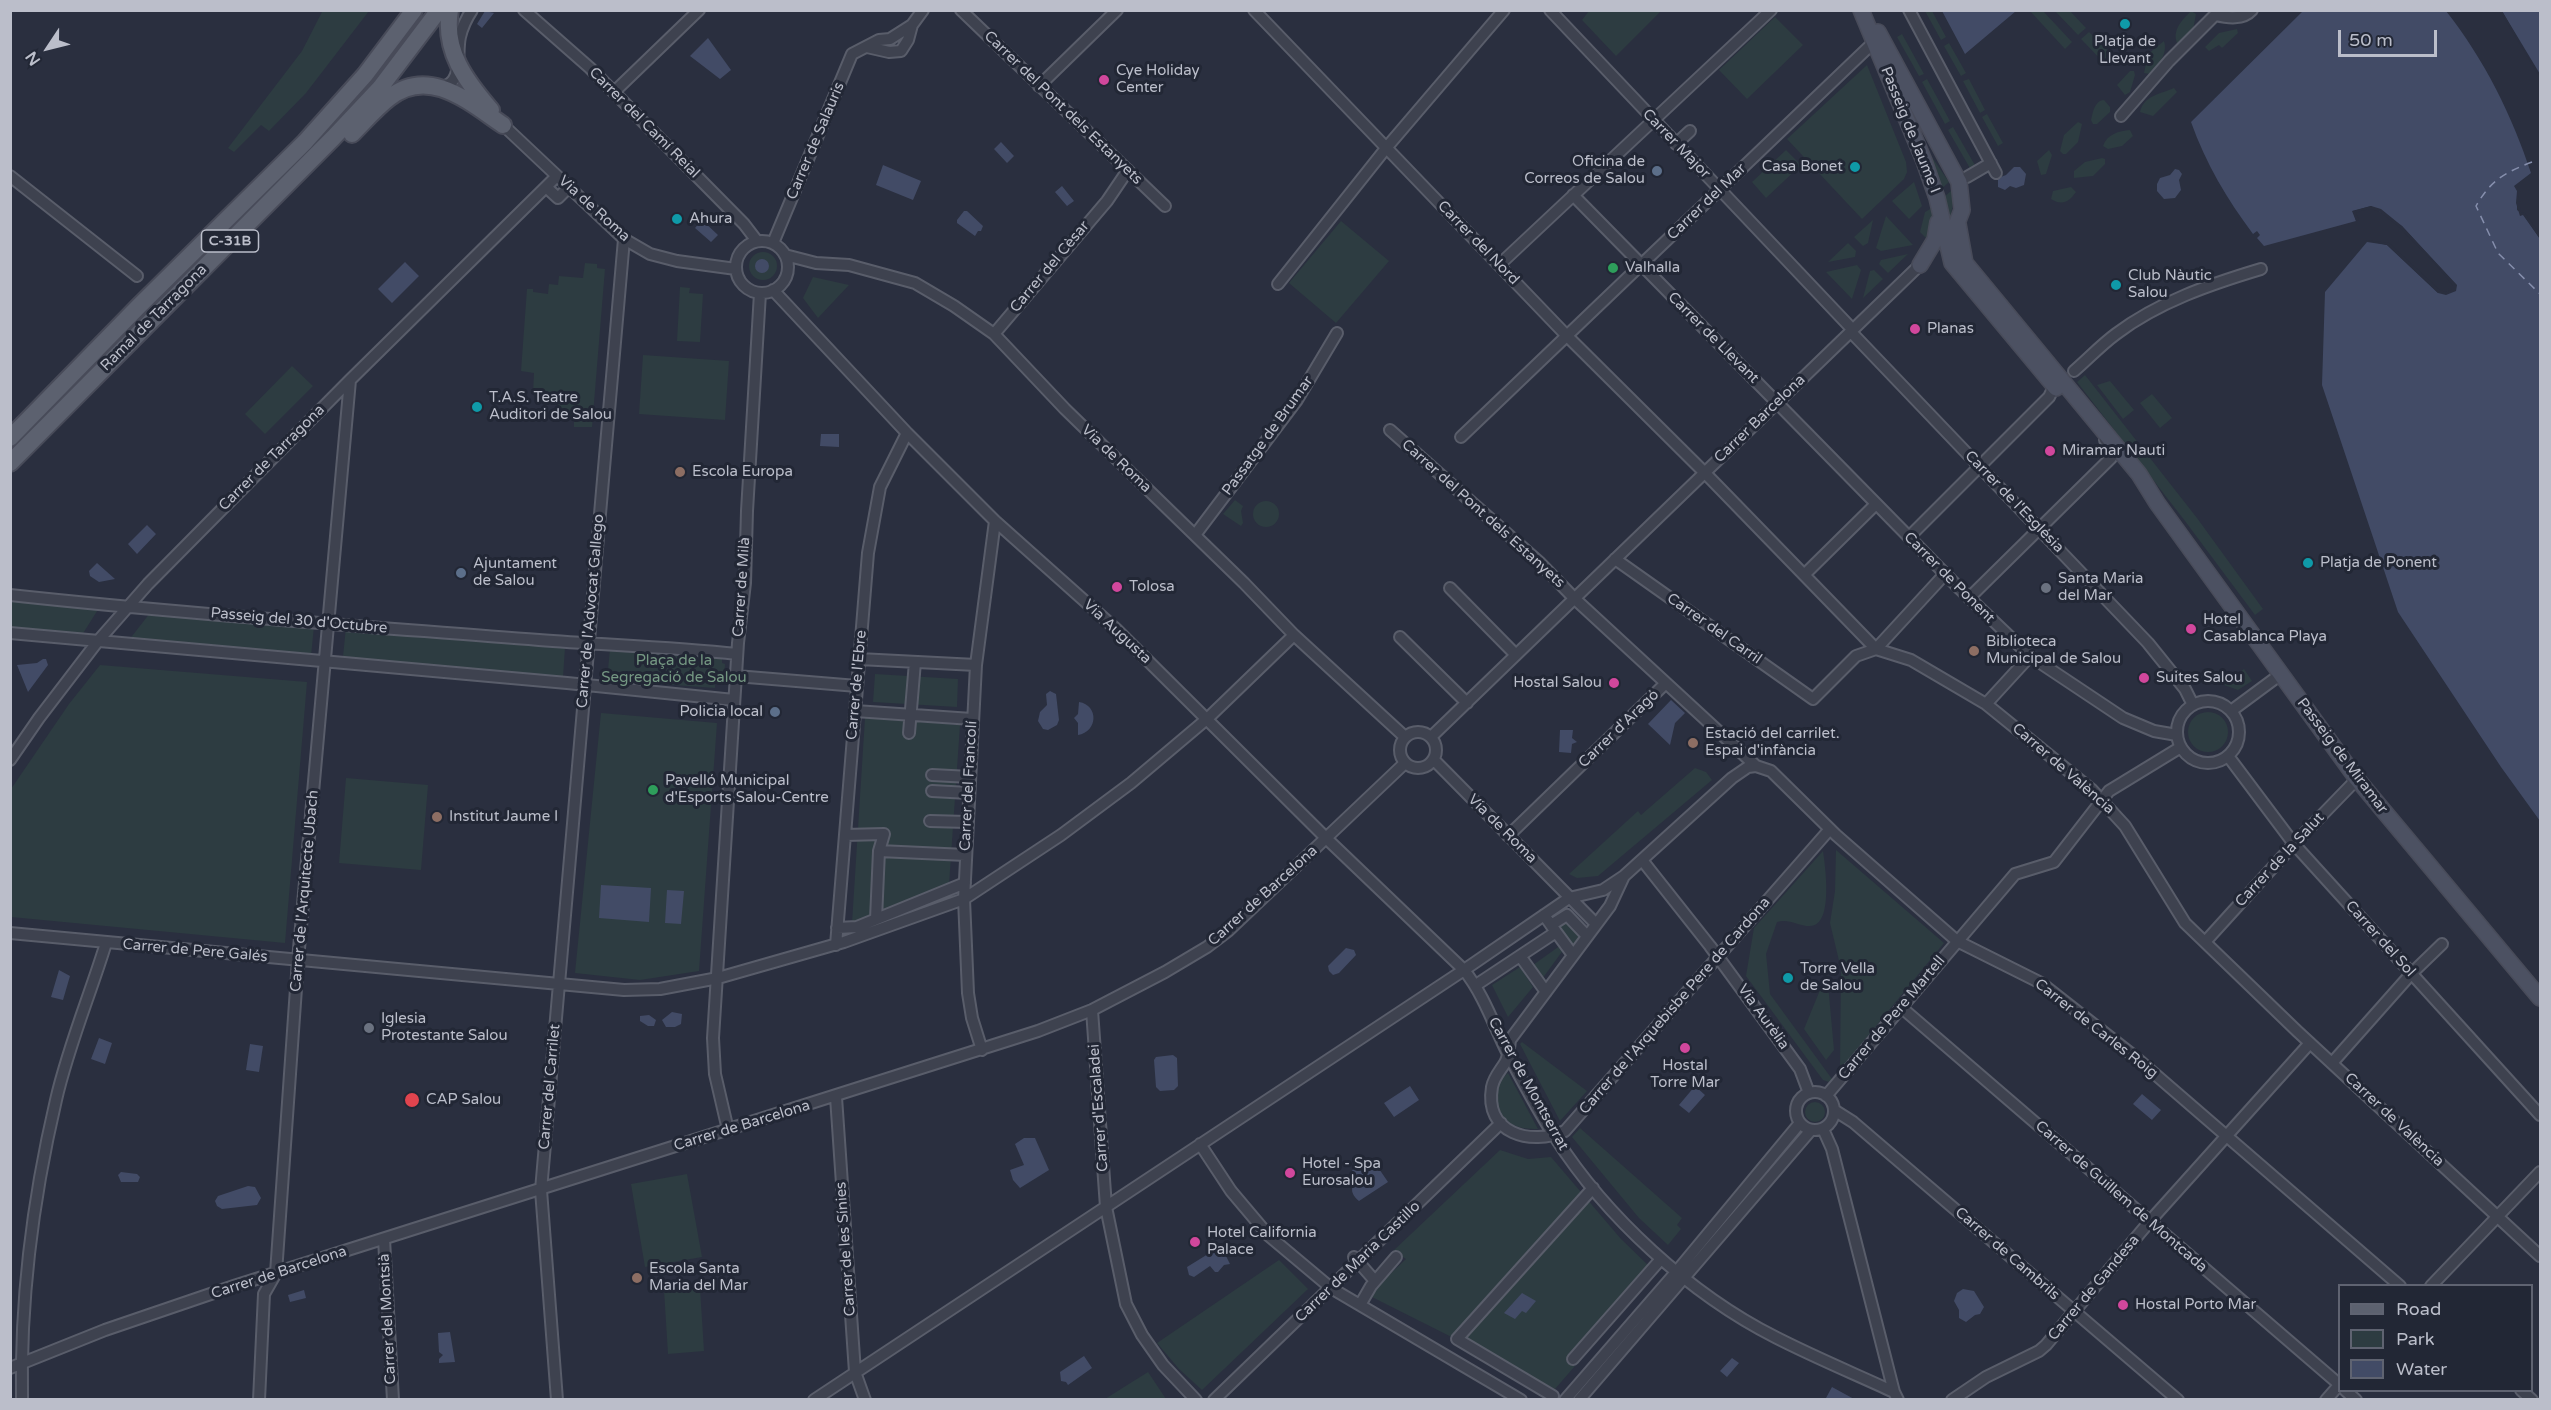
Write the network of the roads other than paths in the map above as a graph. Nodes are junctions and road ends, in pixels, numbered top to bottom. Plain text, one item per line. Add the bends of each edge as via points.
1 (414, 10) edge
2 (439, 10) edge
3 (450, 10) edge
4 (472, 10) edge
5 (524, 10) edge
6 (699, 10) edge
7 (922, 10) edge
8 (961, 10) edge
9 (1117, 10) edge
10 (1254, 10) edge
11 (1504, 10) edge
12 (1550, 10) edge
13 (1771, 10) edge
14 (1863, 10) edge
15 (1909, 10) edge
16 (2252, 10) edge
17 (912, 25) junction
18 (867, 47) junction
19 (1874, 47) junction
20 (458, 63) junction
21 (1039, 86) junction
22 (441, 87) junction
23 (614, 93) junction
24 (2121, 116) dead end
25 (1653, 121) junction
26 (503, 125) junction
27 (1690, 131) dead end
28 (1676, 144) junction
29 (1387, 147) junction
30 (1950, 166) junction
31 (1128, 170) junction
32 (557, 176) junction
33 (10, 177) edge
34 (1967, 177) dead end
35 (546, 187) junction
36 (569, 187) junction
37 (282, 190) junction
38 (1721, 190) junction
39 (1573, 195) junction
40 (1165, 206) dead end
41 (1958, 224) junction
42 (624, 239) junction
43 (1946, 240) junction
44 (757, 241) junction
45 (773, 243) junction
46 (785, 255) junction
47 (1499, 265) junction
48 (1641, 265) junction
49 (1920, 266) junction
50 (736, 269) junction
51 (2261, 269) dead end
52 (137, 276) dead end
53 (1964, 277) junction
54 (1278, 284) dead end
55 (773, 290) junction
56 (760, 293) junction
57 (1999, 303) junction
58 (1852, 331) junction
59 (1337, 333) dead end
60 (994, 334) junction
61 (1568, 336) junction
62 (2040, 370) junction
63 (2074, 371) dead end
64 (350, 380) junction
65 (2054, 387) junction
66 (2080, 401) junction
67 (1777, 403) junction
68 (1390, 430) dead end
69 (907, 433) junction
70 (1461, 437) dead end
71 (10, 438) edge
72 (2110, 454) junction
73 (10, 463) edge
74 (1980, 466) junction
75 (1705, 473) junction
76 (2157, 503) junction
77 (1876, 504) junction
78 (995, 522) junction
79 (2038, 528) junction
80 (1195, 536) junction
81 (1908, 537) junction
82 (1616, 559) junction
83 (1945, 574) junction
84 (1804, 575) junction
85 (1450, 588) dead end
86 (10, 595) edge
87 (1575, 598) junction
88 (1969, 598) junction
89 (128, 606) junction
90 (328, 624) junction
91 (10, 633) edge
92 (1294, 635) junction
93 (1400, 637) dead end
94 (98, 641) junction
95 (588, 644) junction
96 (1876, 649) junction
97 (737, 654) junction
98 (1516, 655) junction
99 (2030, 656) junction
100 (2054, 658) dead end
101 (859, 659) junction
102 (325, 661) junction
103 (915, 662) junction
104 (976, 665) junction
105 (2046, 667) junction
106 (2281, 674) junction
107 (736, 676) junction
108 (1666, 683) junction
109 (585, 684) junction
110 (857, 686) junction
111 (734, 700) junction
112 (1467, 703) junction
113 (1986, 704) junction
114 (2193, 705) junction
115 (855, 711) junction
116 (2231, 711) junction
117 (909, 714) junction
118 (1208, 718) junction
119 (972, 719) junction
120 (909, 733) dead end
121 (2177, 735) junction
122 (1431, 737) junction
123 (1405, 738) junction
124 (2181, 747) junction
125 (2228, 756) junction
126 (10, 760) edge
127 (1434, 760) junction
128 (1405, 763) junction
129 (1756, 766) junction
130 (932, 776) dead end
131 (970, 777) junction
132 (2357, 779) junction
133 (932, 791) dead end
134 (969, 793) junction
135 (2104, 801) junction
136 (930, 821) dead end
137 (968, 822) junction
138 (1830, 829) junction
139 (845, 835) junction
140 (1508, 836) junction
141 (1327, 839) junction
142 (2294, 844) junction
143 (879, 852) junction
144 (966, 855) junction
145 (1642, 860) junction
146 (1624, 876) junction
147 (965, 883) junction
148 (1569, 898) junction
149 (964, 899) junction
150 (1544, 915) junction
151 (876, 919) junction
152 (1596, 924) junction
153 (837, 928) junction
154 (1554, 928) junction
155 (10, 933) edge
156 (1587, 936) junction
157 (1957, 941) junction
158 (2205, 942) junction
159 (106, 943) junction
160 (2442, 944) dead end
161 (836, 945) junction
162 (1573, 955) junction
163 (1520, 956) junction
164 (1719, 957) junction
165 (298, 960) junction
166 (1464, 970) junction
167 (2411, 974) junction
168 (718, 978) junction
169 (558, 983) junction
170 (1476, 985) junction
171 (1546, 992) junction
172 (2541, 998) edge
173 (1902, 1008) junction
174 (1092, 1010) junction
175 (2310, 1043) junction
176 (982, 1050) junction
177 (1508, 1054) junction
178 (2332, 1063) junction
179 (1809, 1093) junction
180 (1826, 1096) junction
181 (836, 1097) junction
182 (1834, 1110) junction
183 (2541, 1115) edge
184 (1501, 1123) junction
185 (1800, 1123) junction
186 (1817, 1129) junction
187 (728, 1130) junction
188 (1554, 1136) junction
189 (2226, 1137) junction
190 (1200, 1144) junction
191 (2541, 1172) edge
192 (1593, 1188) junction
193 (541, 1190) junction
194 (1106, 1206) junction
195 (2497, 1215) junction
196 (2150, 1221) junction
197 (384, 1239) junction
198 (2541, 1256) edge
199 (1396, 1257) dead end
200 (1662, 1259) junction
201 (1356, 1260) junction
202 (276, 1273) junction
203 (1681, 1274) junction
204 (1375, 1281) junction
205 (2398, 1284) edge
206 (2433, 1284) edge
207 (1331, 1288) junction
208 (1360, 1305) junction
209 (2073, 1312) junction
210 (1573, 1359) dead end
211 (22, 1363) junction
212 (10, 1368) edge
213 (855, 1372) junction
214 (2338, 1384) edge
215 (2338, 1386) edge
216 (1553, 1396) dead end
217 (1896, 1396) edge
218 (22, 1400) edge
219 (260, 1400) edge
220 (393, 1400) edge
221 (557, 1400) edge
222 (814, 1400) edge
223 (865, 1400) edge
224 (1196, 1400) edge
225 (1214, 1400) edge
226 (1521, 1400) edge
227 (1564, 1400) edge
228 (1579, 1400) edge
229 (1952, 1400) edge
230 (2178, 1400) edge
231 (2326, 1400) edge

1 - 71 main road, Ramal de Tarragona / C-31B via 365,75 305,142
2 - 37 main road, Ramal de Tarragona / C-31B via 380,88
3 - 20 main road via 449,41
4 - 20 street via 464,25
5 - 23 street, Carrer del Camí Reial
6 - 23 street
7 - 17 street, Carrer de Salauris
8 - 21 street, Carrer del Pont dels Estanyets
9 - 21 street
10 - 29 street, Carrer del Nord
11 - 29 street
12 - 25 street, Carrer Major
13 - 25 street
14 - 19 street, Passeig de Jaume I
14 - 30 street, Passeig de Jaume I via 1887,46
15 - 34 street via 1994,168
16 - 24 street via 2247,15 2227,18 2216,15
17 - 18 street, Carrer de Salauris
17 - 18 street, Carrer de Salauris via 901,51
18 - 45 street, Carrer de Salauris via 852,54
19 - 30 street, Passeig de Jaume I via 1880,45 1887,53 1928,141
19 - 38 street, Carrer del Mar
19 - 43 street, Passeig de Jaume I via 1931,180
19 - 49 street via 1938,222 1935,240
20 - 22 street via 453,82
20 - 26 main road
21 - 31 street, Carrer del Pont dels Estanyets
22 - 26 main road
22 - 37 main road, C-31B via 417,86 398,92 336,149
23 - 44 street, Carrer del Camí Reial
25 - 28 street, Carrer Major
25 - 39 street
26 - 32 street, Via de Roma
27 - 28 street
28 - 38 street, Carrer Major
29 - 47 street, Carrer del Nord
29 - 54 street
30 - 41 street, Passeig de Jaume I via 1962,198
31 - 40 street, Carrer del Pont dels Estanyets
31 - 60 street, Carrer del Cèsar via 1107,201
32 - 35 street, Carrer de Tarragona
32 - 36 street, Via de Roma
33 - 52 street
35 - 36 street via 559,201
35 - 64 street, Carrer de Tarragona
36 - 42 street, Via de Roma
37 - 73 main road, Ramal de Tarragona / C-31B
38 - 48 street, Carrer del Mar
38 - 58 street, Carrer Major
39 - 47 street
39 - 48 street, Carrer de Llevant
41 - 43 street
41 - 57 street, Passeig de Miramar via 1965,263
42 - 50 street, Via de Roma via 650,254
42 - 95 street, Carrer de l'Advocat Gallego
43 - 49 street, Carrer Barcelona
43 - 53 street, Passeig de Miramar via 1952,263
44 - 45 street
44 - 50 street via 739,254
45 - 46 street
46 - 55 street via 787,275
46 - 60 street, Via de Roma via 816,264 849,265 915,284
47 - 61 street, Carrer del Nord
48 - 61 street, Carrer del Mar
48 - 67 street, Carrer de Llevant
49 - 58 street, Carrer Barcelona
50 - 56 street via 741,283
51 - 63 street via 2214,283 2150,313 2117,333
53 - 57 street, Passeig de Miramar
53 - 62 street, Passeig de Miramar
55 - 56 street
55 - 69 street, Via Augusta
56 - 97 street, Carrer de Milà via 745,584
57 - 62 street, Passeig de Miramar via 2002,315 2037,356
57 - 66 street, Passeig de Miramar
58 - 67 street, Carrer Barcelona
58 - 74 street, Carrer de l'Església
59 - 80 street, Passatge de Brumar via 1297,400
60 - 80 street, Via de Roma
61 - 70 street, Carrer del Mar
61 - 75 street, Carrer del Nord
62 - 65 street, Passeig de Miramar
64 - 89 street, Carrer de Tarragona
64 - 90 street, Carrer de l'Arquitecte Ubach
65 - 72 street, Passeig de Miramar
65 - 74 street via 2049,397
66 - 72 street, Passeig de Miramar via 2080,410 2110,446
66 - 76 street, Passeig de Miramar via 2139,474
67 - 75 street, Carrer Barcelona
67 - 77 street, Carrer de Ponent
68 - 87 street, Carrer del Pont dels Estanyets
69 - 78 street, Via Augusta
69 - 101 street, Carrer de l'Ebre via 880,487 868,553
72 - 76 street, Passeig de Miramar
72 - 79 street
74 - 79 street, Carrer de l'Església
74 - 81 street
75 - 82 street, Carrer Barcelona
75 - 84 street, Carrer de València
76 - 106 street, Passeig de Miramar
77 - 81 street, Carrer de Ponent
77 - 84 street
78 - 104 street, Carrer del Francolí
78 - 118 street, Via Augusta via 1116,629
79 - 88 street
79 - 114 street, Carrer de l'Església via 2169,668
80 - 92 street, Via de Roma
81 - 83 street, Carrer de Ponent
82 - 87 street, Carrer Barcelona
82 - 96 street, Carrer del Carril via 1813,699 1856,656
83 - 88 street, Carrer de Ponent
83 - 96 street
84 - 96 street, Carrer de València
85 - 98 street
86 - 89 street, Passeig del 30 d'Octubre
87 - 98 street
87 - 108 street, Carrer d'Aragó
88 - 99 street, Carrer de Ponent
89 - 90 street, Passeig del 30 d'Octubre
89 - 94 street, Carrer de Tarragona
90 - 95 street, Passeig del 30 d'Octubre
90 - 102 street, Carrer de l'Arquitecte Ubach
91 - 94 street
92 - 118 street, Carrer de Pere Galés
92 - 123 street, Via de Roma
93 - 112 street
94 - 102 street
94 - 126 street, Carrer de Tarragona
95 - 97 street
95 - 109 street, Carrer de l'Advocat Gallego
96 - 113 street, Carrer de València via 1911,660
97 - 107 street, Carrer de Milà
98 - 112 street
99 - 105 street, Carrer de Ponent
99 - 113 street
100 - 105 street
101 - 103 street
101 - 110 street, Carrer de l'Ebre
102 - 109 street
102 - 165 street, Carrer de l'Arquitecte Ubach
103 - 104 street
103 - 117 street
104 - 119 street, Carrer del Francolí
105 - 121 street, Carrer de Ponent via 2123,718 2154,731
106 - 116 street
106 - 132 street, Passeig de Miramar
107 - 110 street
107 - 111 street, Carrer de Milà
108 - 129 street, Carrer de Carles Roig
108 - 140 street, Carrer d'Aragó
109 - 111 street
109 - 169 street, Carrer de l'Advocat Gallego
110 - 115 street, Carrer de l'Ebre
111 - 168 street, Carrer de Milà
112 - 122 street
113 - 135 street, Carrer de València
114 - 116 street via 2209,701
114 - 121 street via 2182,715
115 - 117 street
115 - 139 street, Carrer de l'Ebre
116 - 125 street via 2239,734
117 - 119 street
117 - 120 street
118 - 141 street, Via Augusta
118 - 149 street, Carrer de Pere Galés via 1061,835
119 - 131 street, Carrer del Francolí
121 - 124 street
122 - 123 street via 1421,732
122 - 127 street via 1436,746
123 - 128 street via 1400,753
124 - 125 street via 2197,760 2208,763
124 - 135 street via 2109,791
125 - 142 street, Carrer del Sol
127 - 128 street via 1420,768
127 - 140 street, Via de Roma
128 - 141 street, Carrer de Barcelona
129 - 138 street, Carrer de Carles Roig via 1771,771
129 - 145 street via 1732,778
130 - 131 street
131 - 134 street, Carrer del Francolí
132 - 142 street, Carrer de la Salut
132 - 172 street, Passeig de Miramar
133 - 134 street
134 - 137 street, Carrer del Francolí
135 - 157 street, Carrer de Pere Martell via 2054,862 2015,874
135 - 158 street, Carrer de València via 2126,826 2185,923
136 - 137 street
137 - 144 street, Carrer del Francolí
138 - 157 street, Carrer de Carles Roig
138 - 164 street, Carrer de l'Arquebisbe Pere de Cardona
139 - 143 street via 884,834
139 - 153 street, Carrer de l'Ebre
140 - 148 street, Via de Roma
141 - 166 street, Via Augusta
141 - 174 street, Carrer de Barcelona via 1207,947
142 - 158 street, Carrer de la Salut
142 - 167 street, Carrer del Sol
143 - 144 street
143 - 151 street
144 - 147 street, Carrer del Francolí
145 - 146 street
145 - 164 street, Via Aurèlia
146 - 148 street via 1603,890
146 - 152 street via 1610,906
147 - 149 street, Carrer del Francolí
147 - 151 street
148 - 150 street
148 - 152 street, Via de Roma
149 - 161 street, Carrer de Pere Galés
149 - 176 street, Carrer del Francolí via 968,993
150 - 154 street
150 - 166 street
151 - 153 street via 857,927
152 - 156 street
153 - 161 street, Carrer de l'Ebre
154 - 156 street via 1567,915
154 - 162 street
154 - 163 street
155 - 159 street, Carrer de Pere Galés
156 - 162 street
157 - 173 street, Carrer de Pere Martell
157 - 189 street, Carrer de Carles Roig via 2041,983 2134,1056
158 - 175 street, Carrer de València
159 - 165 street, Carrer de Pere Galés
159 - 211 street via 56,1098 31,1226
160 - 167 street
161 - 168 street, Carrer de Pere Galés
162 - 171 street
163 - 170 street
163 - 171 street
164 - 179 street, Via Aurèlia via 1800,1069
164 - 188 street, Carrer de l'Arquebisbe Pere de Cardona via 1566,1131
165 - 169 street, Carrer de Pere Galés
165 - 202 street, Carrer de l'Arquitecte Ubach
166 - 170 street, Carrer de Montserrat
166 - 190 street
167 - 178 street
167 - 183 street, Carrer del Sol
168 - 169 street, Carrer de Pere Galés via 642,991
168 - 187 street, Carrer de Milà via 713,1038 715,1074
169 - 193 street, Carrer del Carrilet
170 - 177 street, Carrer de Montserrat
171 - 177 street via 1510,1040
173 - 180 street, Carrer de Pere Martell
173 - 196 street, Carrer de Guillem de Montcada
174 - 176 street, Carrer de Barcelona
174 - 194 street, Carrer d'Escaladei
175 - 178 street, Carrer de València
175 - 189 street, Carrer de Gandesa
176 - 181 street, Carrer de Barcelona
177 - 184 street via 1491,1089 1493,1107
177 - 188 street, Carrer de Montserrat
178 - 195 street, Carrer de València
179 - 180 street
179 - 185 street via 1797,1106
180 - 182 street
181 - 187 street, Carrer de Barcelona
181 - 213 street, Carrer de les Sínies
182 - 186 street via 1831,1121
182 - 209 street, Carrer de Cambrils via 1853,1122
184 - 188 street via 1521,1137
184 - 201 street, Carrer de Maria Castillo
185 - 186 street
185 - 203 street
186 - 203 street
186 - 217 street via 1832,1149
187 - 193 street, Carrer de Barcelona
188 - 192 street, Carrer de Montserrat
189 - 196 street, Carrer de Gandesa
189 - 205 street, Carrer de Carles Roig
190 - 194 street
190 - 207 street via 1231,1191 1269,1236
191 - 195 street
192 - 200 street, Carrer de Montserrat
192 - 216 street via 1458,1339
193 - 197 street, Carrer de Barcelona
193 - 221 street, Carrer del Carrilet
194 - 213 street
194 - 224 street, Carrer d'Escaladei via 1126,1304 1163,1365
195 - 198 street, Carrer de València
195 - 206 street
196 - 209 street, Carrer de Gandesa
196 - 214 street, Carrer de Guillem de Montcada
197 - 202 street, Carrer de Barcelona
197 - 220 street, Carrer del Montsià
199 - 204 street
200 - 203 street, Carrer de Montserrat
200 - 210 street
201 - 204 street
201 - 207 street, Carrer de Maria Castillo
202 - 211 street, Carrer de Barcelona via 105,1330
202 - 219 street, Carrer de l'Arquitecte Ubach via 264,1294
203 - 217 street, Carrer de Montserrat via 1726,1308 1773,1336
203 - 227 street
203 - 228 street
204 - 208 street
207 - 208 street
207 - 225 street, Carrer de Maria Castillo
208 - 226 street
209 - 229 street, Carrer de Gandesa via 2039,1351 1986,1377
209 - 230 street, Carrer de Cambrils
211 - 212 street, Carrer de Barcelona
211 - 218 street
213 - 222 street
213 - 223 street, Carrer de les Sínies
215 - 231 street

